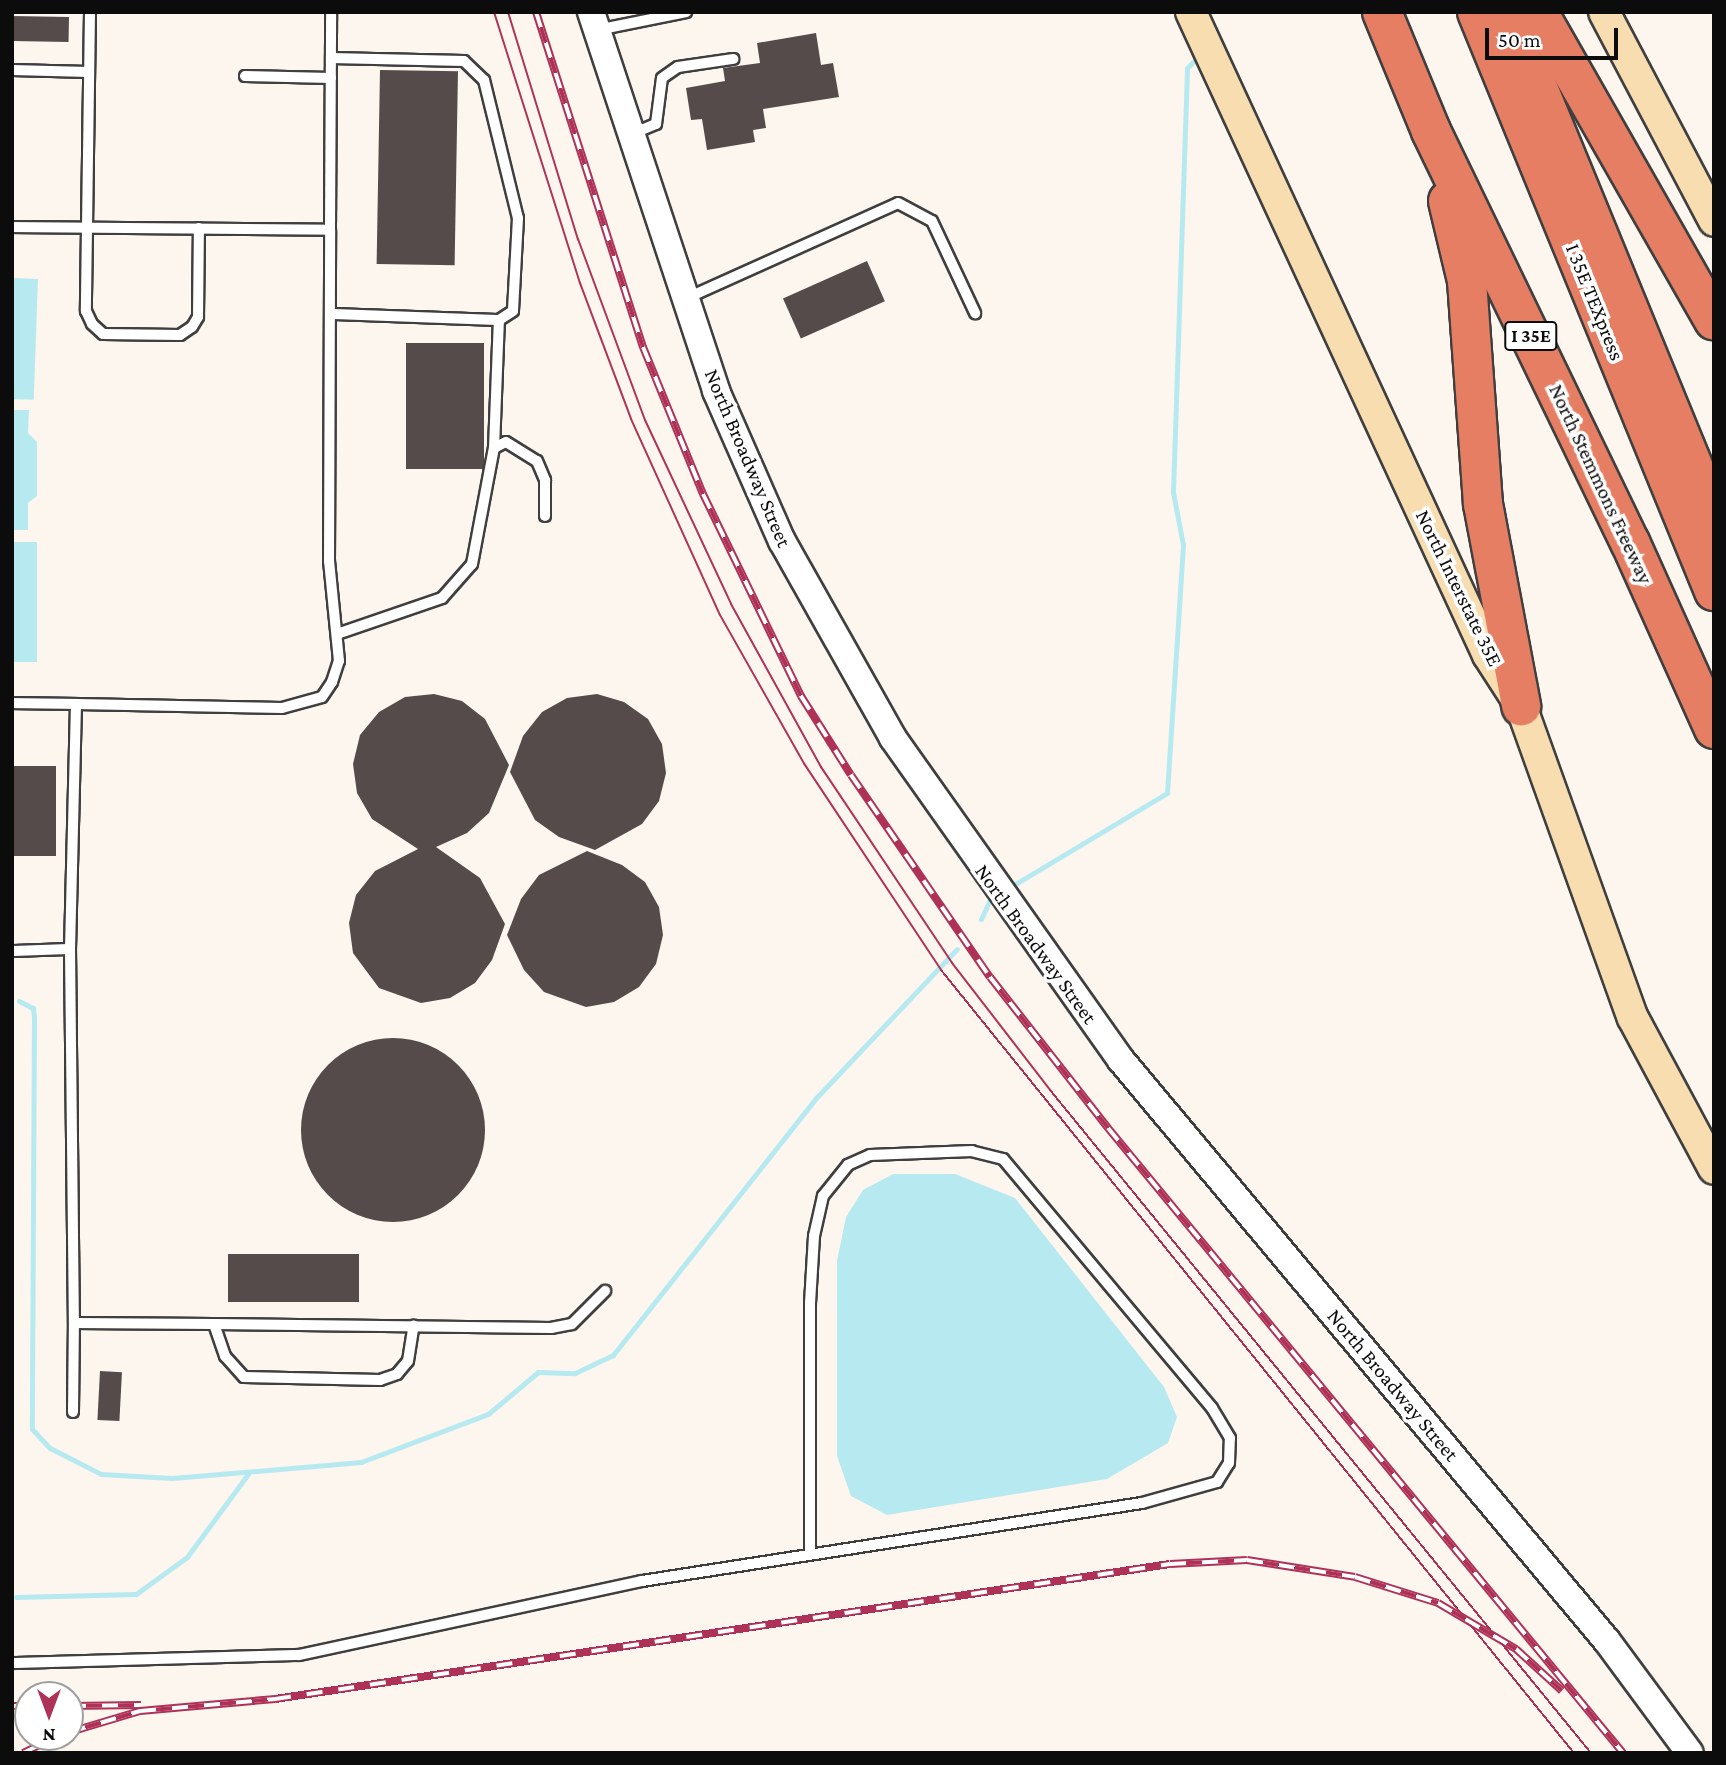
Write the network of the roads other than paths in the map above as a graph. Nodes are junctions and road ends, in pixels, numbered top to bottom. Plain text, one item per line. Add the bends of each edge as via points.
1 (90, 12) edge
2 (331, 12) edge
3 (686, 12) edge
4 (1191, 12) edge
5 (1382, 12) edge
6 (1477, 12) edge
7 (1507, 12) edge
8 (1538, 12) edge
9 (1604, 12) edge
10 (594, 21) edge
11 (331, 58) junction
12 (733, 59) dead end
13 (12, 70) edge
14 (89, 72) junction
15 (245, 76) dead end
16 (331, 78) junction
17 (1431, 131) junction
18 (630, 135) junction
19 (1714, 221) edge
20 (12, 227) edge
21 (87, 228) junction
22 (199, 229) junction
23 (331, 230) junction
24 (684, 299) junction
25 (975, 313) dead end
26 (332, 314) junction
27 (499, 320) junction
28 (1714, 320) edge
29 (494, 449) junction
30 (1709, 502) edge
31 (545, 516) dead end
32 (1714, 591) edge
33 (337, 634) junction
34 (12, 703) edge
35 (76, 704) junction
36 (1521, 706) junction
37 (1714, 729) edge
38 (70, 950) junction
39 (12, 951) edge
40 (1714, 1169) edge
41 (605, 1291) dead end
42 (74, 1323) junction
43 (214, 1324) junction
44 (414, 1325) junction
45 (73, 1412) dead end
46 (810, 1553) junction
47 (12, 1663) edge
48 (1690, 1753) edge

1 - 14 lane
2 - 11 lane
3 - 10 lane
4 - 36 main road, North Interstate 35E via 1488,655
5 - 17 highway, North Stemmons Freeway / I 35E
6 - 32 highway, I 35E TEXpress
7 - 30 highway
8 - 28 highway
9 - 19 main road
10 - 18 street, North Broadway Street
11 - 16 lane
11 - 27 lane via 464,61 484,80 518,218 513,311
12 - 18 lane via 678,67 662,78 656,124
13 - 14 lane
14 - 21 lane
15 - 16 lane
16 - 23 lane
17 - 36 highway via 1466,281 1483,504
17 - 37 highway, North Stemmons Freeway / I 35E via 1630,542
18 - 24 street, North Broadway Street
20 - 21 lane
21 - 22 lane
21 - 22 lane via 86,311 92,324 103,334 180,335 198,317
22 - 23 lane
23 - 26 lane
24 - 25 lane via 898,203 932,221
24 - 48 street, North Broadway Street via 716,391 782,541 843,657 960,839 1121,1060 1607,1641
26 - 27 lane
26 - 33 lane via 330,573
27 - 29 lane
29 - 31 lane via 506,442 537,461 545,480
29 - 33 lane via 472,564 442,598
33 - 35 lane via 339,661 332,682 321,697 305,705
34 - 35 lane
35 - 38 lane
36 - 40 main road, North Interstate 35E via 1633,1018
38 - 39 lane
38 - 42 lane
41 - 44 lane via 572,1324 551,1328
42 - 43 lane
42 - 45 lane
43 - 44 lane
43 - 44 lane via 225,1356 244,1377 380,1380 397,1374 408,1361
46 - 46 lane via 1192,1493 1217,1482 1229,1463 1230,1437 1212,1408 1003,1159 972,1150 870,1155 848,1165 823,1196 814,1236 810,1303
46 - 47 lane via 642,1581 299,1655

